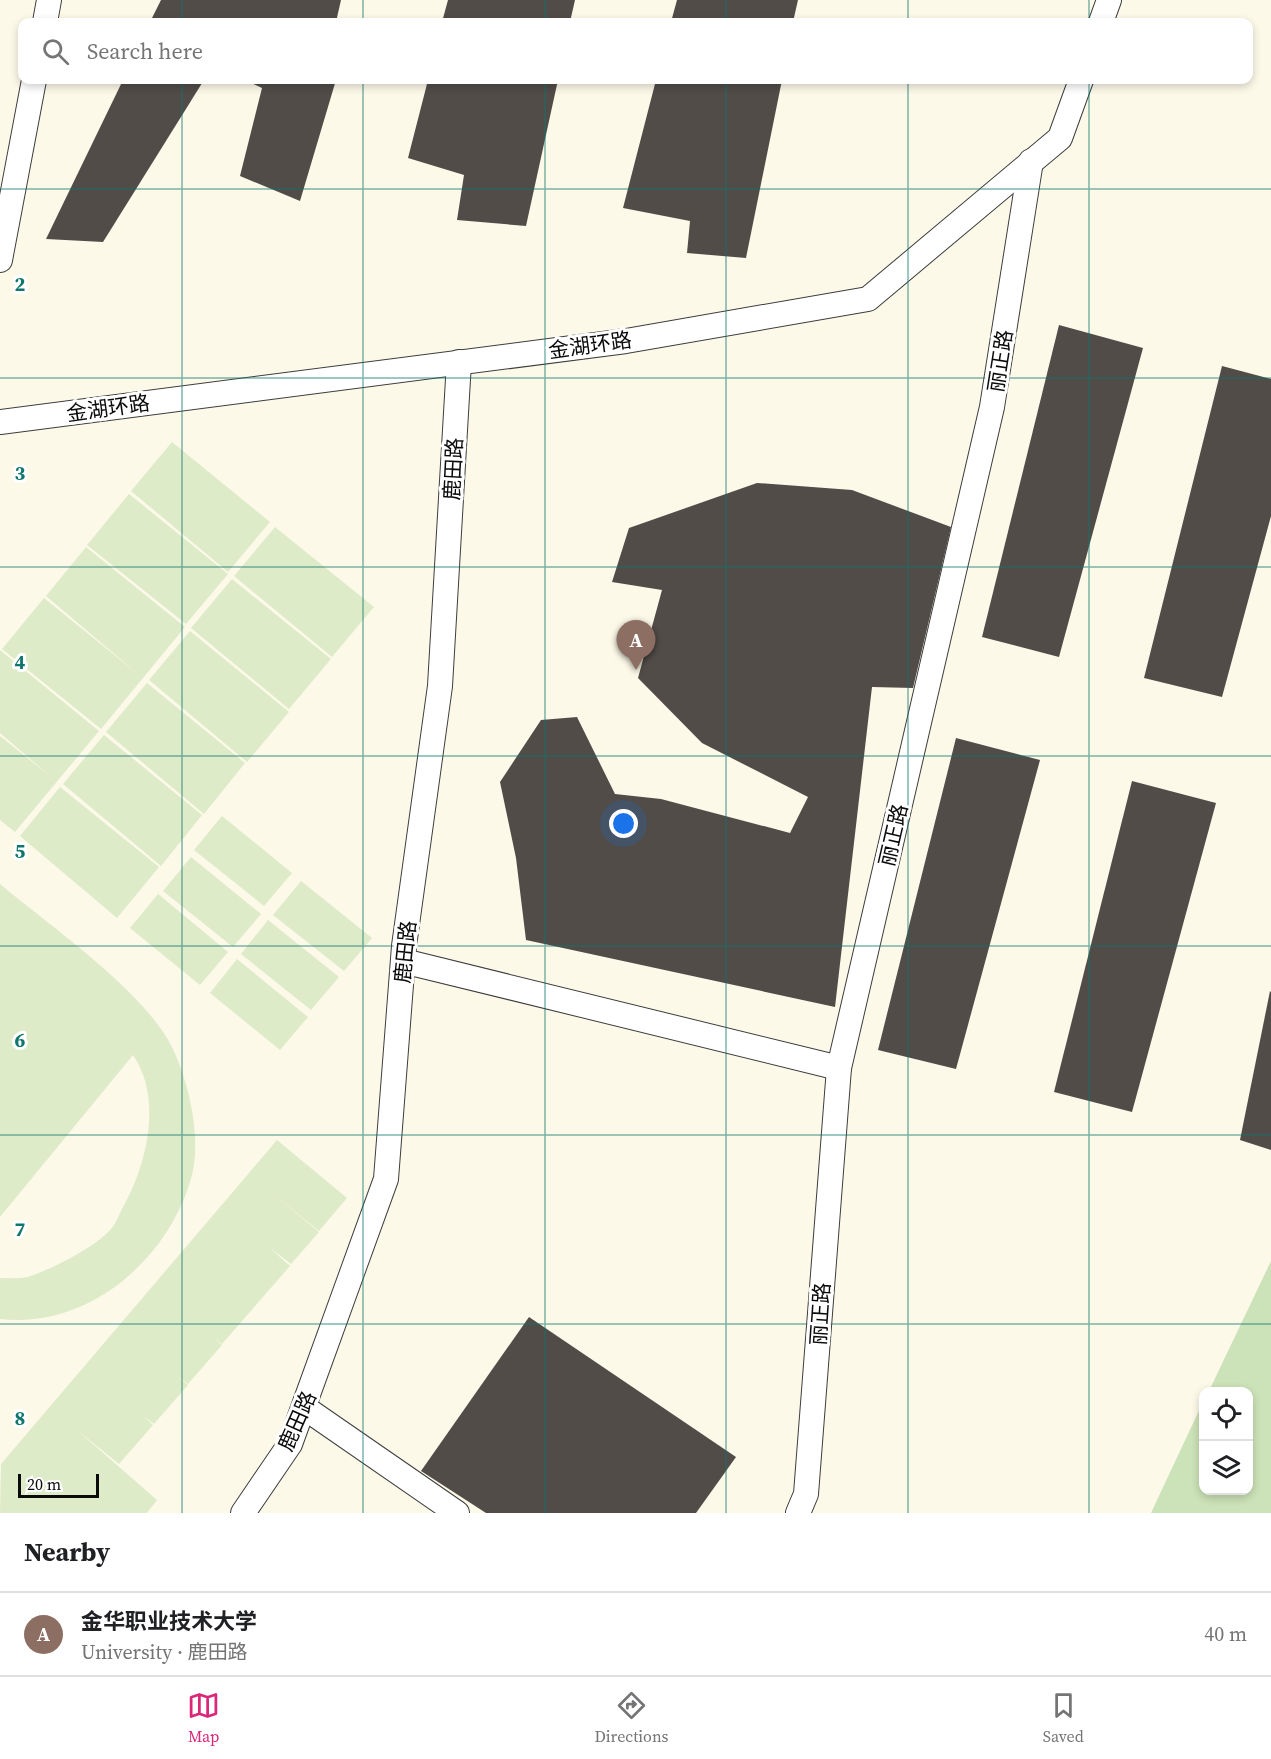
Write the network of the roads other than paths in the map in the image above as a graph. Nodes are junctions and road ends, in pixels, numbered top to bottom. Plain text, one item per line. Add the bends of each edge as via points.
1 (49, 0) edge
2 (1109, 0) edge
3 (46, 18) edge
4 (1102, 18) edge
5 (33, 84) edge
6 (1079, 84) edge
7 (1030, 161) junction
8 (0, 260) edge
9 (459, 362) junction
10 (0, 422) edge
11 (403, 961) junction
12 (839, 1068) junction
13 (305, 1408) junction
14 (243, 1513) edge
15 (457, 1513) edge
16 (798, 1513) edge

1 - 3 street
2 - 4 street
5 - 8 street
6 - 7 street, 金湖环路 via 1059,138
7 - 9 street, 金湖环路 via 868,298 626,341
7 - 12 street, 丽正路 via 992,407
9 - 10 street, 金湖环路
9 - 11 street, 鹿田路 via 440,686
11 - 12 street
11 - 13 street, 鹿田路 via 386,1179
12 - 16 street, 丽正路 via 806,1494
13 - 14 street, 鹿田路 via 290,1444
13 - 15 street

